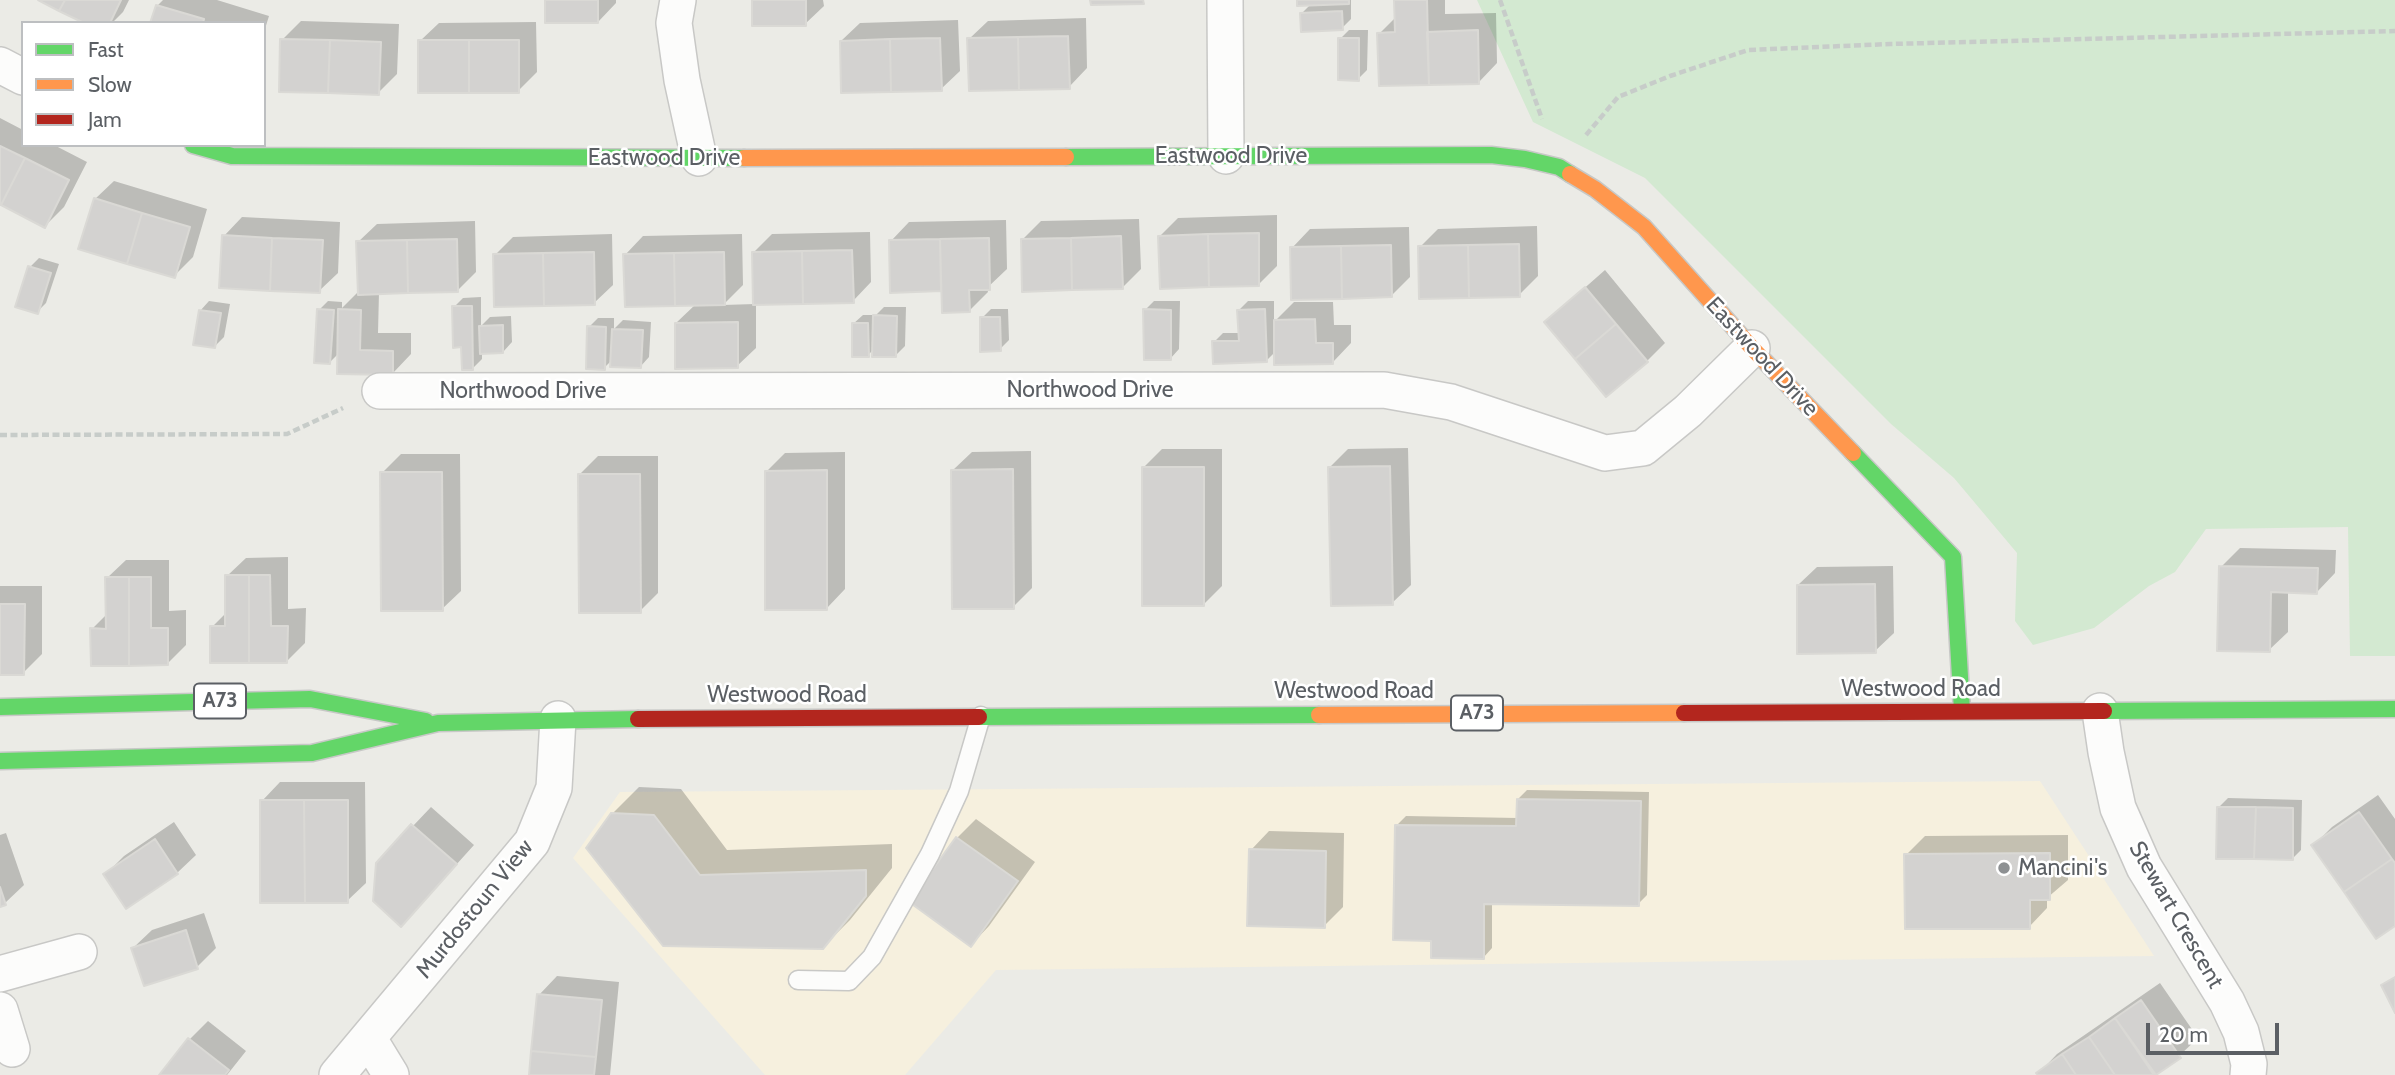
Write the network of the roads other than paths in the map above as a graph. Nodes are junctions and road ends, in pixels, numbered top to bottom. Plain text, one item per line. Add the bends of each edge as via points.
1 (678, 0) edge
2 (1225, 0) edge
3 (0, 65) edge
4 (21, 76) edge
5 (200, 147) edge
6 (1226, 156) junction
7 (699, 158) junction
8 (1752, 348) junction
9 (380, 391) road end
10 (0, 707) edge
11 (2395, 709) edge
12 (1962, 711) junction
13 (2100, 711) junction
14 (981, 716) junction
15 (558, 719) junction
16 (438, 723) junction
17 (0, 761) edge
18 (79, 952) dead end
19 (0, 974) edge
20 (798, 980) dead end
21 (0, 1010) edge
22 (369, 1039) junction
23 (12, 1049) dead end
24 (2251, 1072) edge
25 (337, 1075) edge
26 (391, 1075) edge

1 - 7 street via 674,23
2 - 6 street
3 - 4 street
5 - 7 main road, Eastwood Drive via 232,156
6 - 7 main road, Eastwood Drive
6 - 8 main road, Eastwood Drive via 1491,155 1559,167 1644,227
8 - 9 street, Northwood Drive via 1643,448 1605,453 1451,402 1384,390
8 - 12 main road, Eastwood Drive via 1953,557
10 - 16 main road, Westwood Road / A73 via 310,699
11 - 13 main road, Westwood Road / A73
12 - 13 main road, Westwood Road / A73
12 - 14 main road, Westwood Road / A73
13 - 24 street, Stewart Crescent via 2118,808 2144,867 2227,1002 2241,1032
14 - 15 main road, Westwood Road / A73
14 - 20 lane via 953,803 930,854 872,957 849,981
15 - 16 main road, Westwood Road / A73
15 - 22 street, Murdostoun View via 554,788 532,842
16 - 17 main road, Westwood Road / A73 via 312,753
18 - 19 street
21 - 23 street
22 - 25 street, Murdostoun View
22 - 26 street

